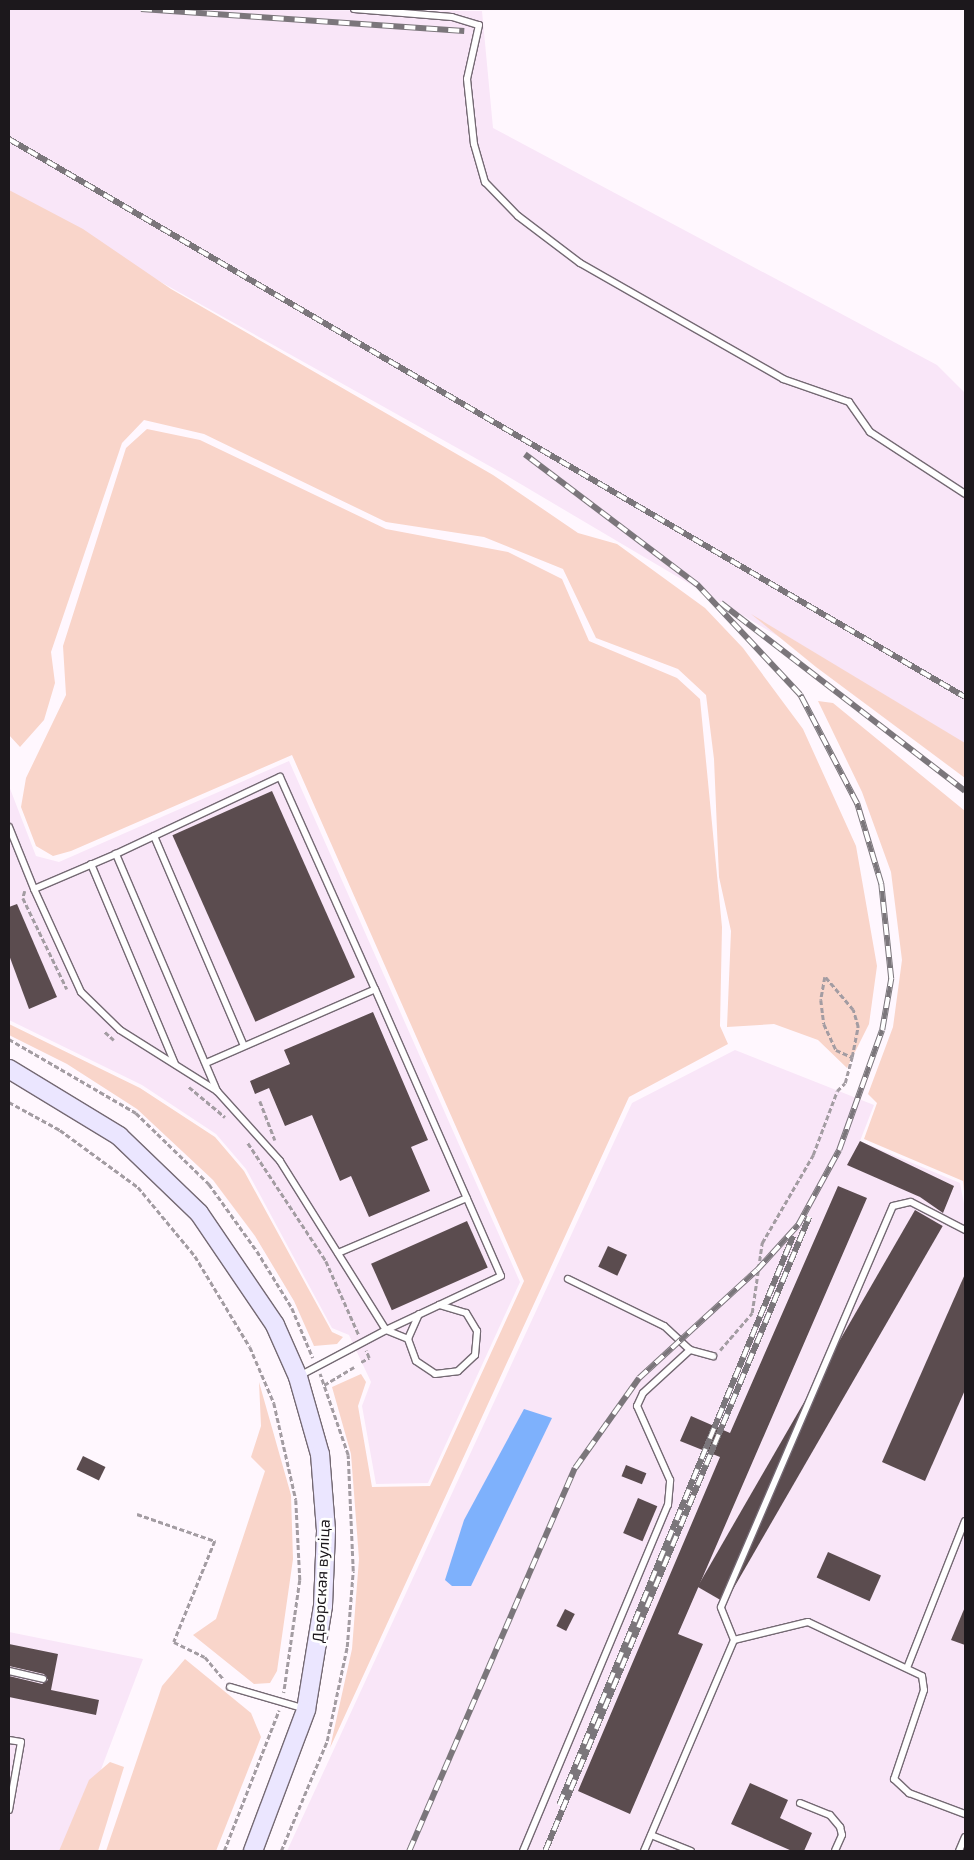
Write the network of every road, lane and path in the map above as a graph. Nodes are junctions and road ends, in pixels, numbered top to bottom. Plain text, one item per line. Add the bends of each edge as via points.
1 (354, 9) edge
2 (965, 494) edge
3 (9, 827) edge
4 (154, 836) junction
5 (116, 854) junction
6 (91, 864) junction
7 (34, 889) junction
8 (375, 989) junction
9 (72, 997) dead end
10 (98, 1024) dead end
11 (9, 1039) edge
12 (119, 1043) dead end
13 (244, 1046) junction
14 (852, 1057) junction
15 (206, 1063) junction
16 (175, 1064) junction
17 (9, 1069) edge
18 (182, 1083) dead end
19 (218, 1091) junction
20 (9, 1102) edge
21 (230, 1121) dead end
22 (242, 1134) dead end
23 (467, 1198) junction
24 (965, 1230) edge
25 (338, 1253) junction
26 (568, 1279) dead end
27 (434, 1306) junction
28 (424, 1310) junction
29 (386, 1330) junction
30 (408, 1339) junction
31 (362, 1342) junction
32 (690, 1350) junction
33 (713, 1356) joint
34 (361, 1362) dead end
35 (316, 1365) junction
36 (354, 1367) dead end
37 (298, 1377) junction
38 (324, 1385) junction
39 (138, 1514) dead end
40 (965, 1521) edge
41 (734, 1640) junction
42 (907, 1668) junction
43 (9, 1672) edge
44 (43, 1678) dead end
45 (230, 1687) joint
46 (281, 1703) junction
47 (306, 1710) junction
48 (9, 1740) edge
49 (800, 1804) dead end
50 (9, 1810) edge
51 (965, 1814) edge
52 (651, 1835) junction
53 (965, 1836) edge
54 (224, 1851) edge
55 (253, 1851) edge
56 (281, 1851) edge
57 (523, 1851) edge
58 (644, 1851) edge
59 (691, 1851) edge
60 (835, 1851) edge
61 (959, 1851) edge

1 - 2 lane via 452,16 479,25 466,80 474,144 485,182 518,216 580,263 783,379 849,402 870,432
3 - 7 lane
4 - 5 lane
4 - 8 lane via 280,777
4 - 13 lane
5 - 6 lane
5 - 15 lane
6 - 7 lane
6 - 16 lane
7 - 9 path via 22,893 23,898
7 - 16 lane via 81,992 120,1030
8 - 13 lane
8 - 23 lane
10 - 12 path
11 - 35 path via 136,1113 209,1184 292,1308
13 - 15 lane
14 - 14 path via 858,1027 853,1010 825,977 820,1000 824,1024 836,1050
14 - 33 path via 814,1155 762,1243 752,1314
15 - 19 lane
16 - 19 lane
17 - 37 street, Дворская вуліца via 119,1136 199,1213 275,1325
18 - 21 path
19 - 25 lane via 280,1161
20 - 46 path via 60,1130 138,1187 195,1256 250,1347 274,1403 296,1500 300,1580
22 - 31 path via 326,1262
23 - 25 lane
23 - 27 lane via 501,1276
24 - 41 lane via 911,1202 893,1206 721,1608
25 - 29 lane
26 - 32 lane via 664,1326
27 - 28 lane
27 - 30 lane via 456,1307 473,1321 478,1343 468,1364 447,1374 424,1369 410,1351
28 - 29 lane
28 - 30 lane via 410,1328
29 - 30 lane
29 - 31 lane
31 - 34 path via 369,1358
31 - 35 lane
32 - 33 lane
32 - 57 lane via 643,1393 637,1406 670,1480 668,1505
35 - 37 lane
35 - 38 path
36 - 38 path
37 - 47 street, Дворская вуліца via 320,1454 326,1531 323,1606
38 - 56 path via 348,1455 353,1571 347,1647 327,1742
39 - 45 path via 215,1541 174,1642 205,1657
40 - 42 lane
41 - 42 lane via 808,1622
41 - 52 lane
42 - 51 lane via 922,1676 924,1690 894,1779 909,1793
43 - 44 lane
45 - 46 lane
46 - 47 lane
46 - 54 path
47 - 55 street, Дворская вуліца
48 - 50 lane via 22,1742
49 - 60 lane via 830,1815 840,1827 842,1835
52 - 58 lane
52 - 59 lane
53 - 61 lane

